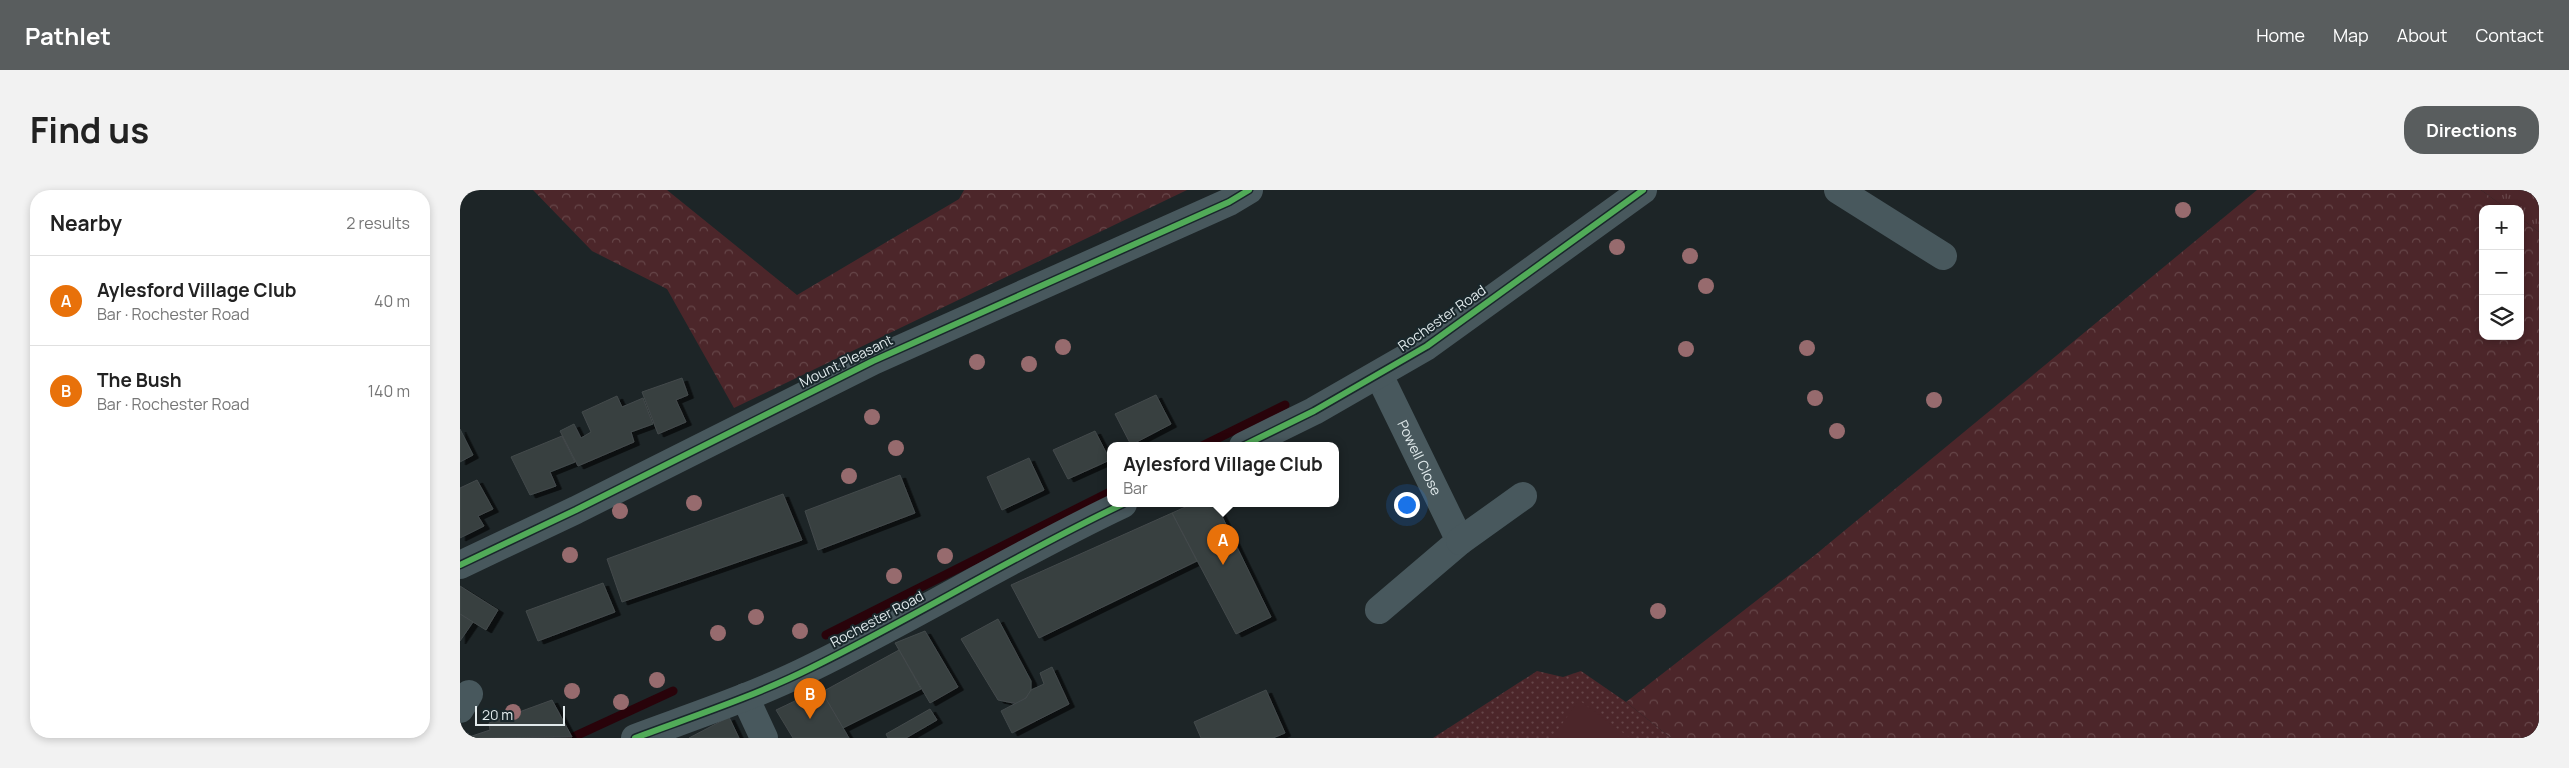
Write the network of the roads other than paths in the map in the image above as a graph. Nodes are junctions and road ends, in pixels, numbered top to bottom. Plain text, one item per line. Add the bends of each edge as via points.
1 (1249, 190) edge
2 (1619, 190) edge
3 (1643, 190) edge
4 (1838, 190) edge
5 (1608, 216) junction
6 (1942, 256) dead end
7 (1378, 375) junction
8 (1251, 442) edge
9 (1523, 496) dead end
10 (1117, 507) edge
11 (1460, 541) junction
12 (460, 565) edge
13 (1379, 610) dead end
14 (745, 698) junction
15 (636, 738) edge
16 (764, 738) edge

1 - 12 street, Mount Pleasant via 1229,202 873,361
2 - 5 street
3 - 5 street, Rochester Road
4 - 6 street
5 - 7 street, Rochester Road via 1427,346
7 - 8 street, Rochester Road
7 - 11 street, Powell Close
9 - 11 street
10 - 14 street, Rochester Road via 1056,536 811,668
11 - 13 street
14 - 15 street, Rochester Road
14 - 16 street

